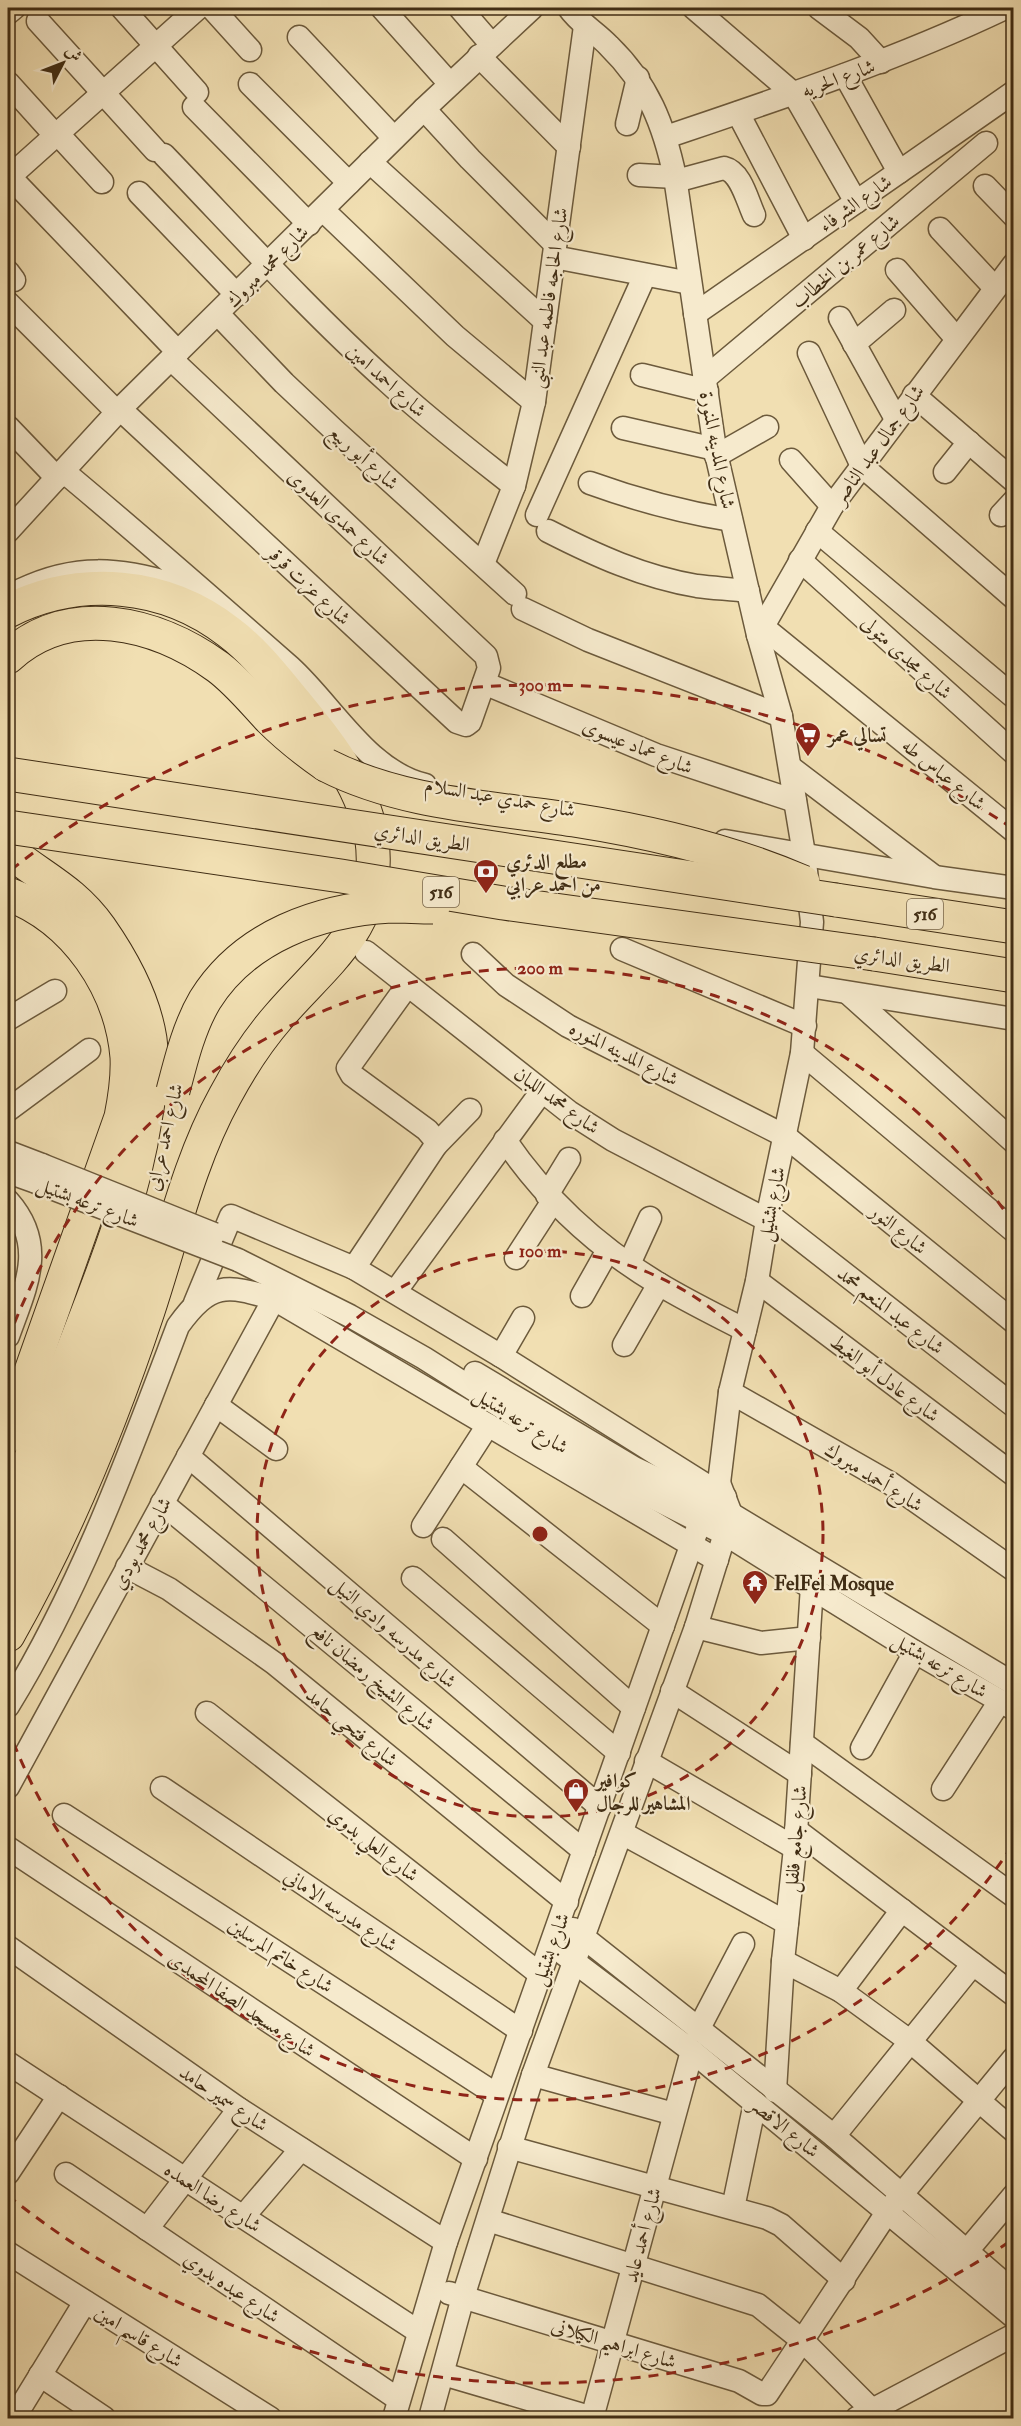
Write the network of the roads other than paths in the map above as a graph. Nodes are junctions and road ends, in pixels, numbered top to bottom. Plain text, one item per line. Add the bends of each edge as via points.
1 (14, 8) edge
2 (122, 8) edge
3 (198, 8) edge
4 (212, 8) edge
5 (382, 8) edge
6 (460, 8) edge
7 (532, 8) edge
8 (568, 8) edge
9 (694, 8) edge
10 (819, 8) edge
11 (1005, 8) edge
12 (8, 13) edge
13 (38, 21) dead end
14 (585, 26) junction
15 (299, 37) dead end
16 (155, 45) junction
17 (250, 50) dead end
18 (486, 51) junction
19 (881, 62) junction
20 (845, 75) junction
21 (638, 78) junction
22 (8, 82) edge
23 (250, 84) dead end
24 (450, 84) junction
25 (102, 92) junction
26 (1014, 92) edge
27 (794, 94) junction
28 (424, 109) junction
29 (738, 113) junction
30 (627, 124) dead end
31 (56, 134) junction
32 (666, 136) junction
33 (394, 138) junction
34 (986, 143) dead end
35 (569, 147) junction
36 (370, 162) junction
37 (899, 172) junction
38 (639, 175) dead end
39 (8, 177) edge
40 (676, 179) junction
41 (102, 182) dead end
42 (349, 183) junction
43 (985, 186) dead end
44 (139, 193) dead end
45 (856, 202) junction
46 (754, 215) dead end
47 (1014, 216) edge
48 (316, 217) junction
49 (940, 229) dead end
50 (804, 239) junction
51 (555, 250) junction
52 (269, 264) junction
53 (1014, 264) edge
54 (897, 270) dead end
55 (645, 275) junction
56 (690, 282) junction
57 (995, 288) junction
58 (237, 295) junction
59 (8, 303) edge
60 (894, 310) dead end
61 (218, 314) junction
62 (696, 314) junction
63 (840, 318) dead end
64 (545, 321) junction
65 (956, 338) junction
66 (854, 344) junction
67 (809, 353) dead end
68 (175, 355) junction
69 (642, 375) dead end
70 (706, 385) junction
71 (914, 394) junction
72 (534, 402) junction
73 (118, 411) junction
74 (896, 419) junction
75 (8, 427) edge
76 (767, 427) dead end
77 (623, 428) dead end
78 (969, 442) junction
79 (716, 453) junction
80 (791, 460) dead end
81 (862, 466) junction
82 (945, 472) dead end
83 (60, 475) junction
84 (1014, 481) edge
85 (590, 483) dead end
86 (514, 486) junction
87 (832, 506) junction
88 (731, 520) junction
89 (8, 531) edge
90 (817, 531) junction
91 (800, 560) junction
92 (483, 564) junction
93 (748, 591) junction
94 (209, 594) junction
95 (8, 598) edge
96 (1014, 598) edge
97 (8, 611) edge
98 (761, 631) junction
99 (256, 647) junction
100 (8, 657) edge
101 (484, 683) junction
102 (1014, 697) edge
103 (781, 716) junction
104 (1014, 753) edge
105 (790, 767) junction
106 (8, 774) edge
107 (795, 801) junction
108 (8, 827) edge
109 (1014, 831) edge
110 (8, 850) edge
111 (804, 854) junction
112 (934, 877) junction
113 (1014, 888) edge
114 (8, 894) edge
115 (836, 900) junction
116 (503, 903) junction
117 (812, 922) joint
118 (1014, 927) edge
119 (622, 949) dead end
120 (366, 952) dead end
121 (473, 954) dead end
122 (1014, 976) edge
123 (407, 986) junction
124 (809, 986) junction
125 (55, 991) dead end
126 (848, 993) junction
127 (1014, 1018) edge
128 (8, 1019) edge
129 (805, 1026) junction
130 (90, 1050) dead end
131 (802, 1053) junction
132 (542, 1091) junction
133 (8, 1110) edge
134 (470, 1110) dead end
135 (785, 1136) junction
136 (505, 1140) junction
137 (1014, 1142) edge
138 (436, 1145) junction
139 (8, 1152) edge
140 (569, 1159) dead end
141 (8, 1172) edge
142 (39, 1173) junction
143 (550, 1198) junction
144 (8, 1202) edge
145 (767, 1217) junction
146 (650, 1218) dead end
147 (1014, 1231) edge
148 (608, 1250) junction
149 (516, 1258) dead end
150 (629, 1264) junction
151 (354, 1268) junction
152 (757, 1281) junction
153 (658, 1284) junction
154 (395, 1292) junction
155 (582, 1296) dead end
156 (274, 1299) junction
157 (195, 1303) junction
158 (523, 1318) dead end
159 (1014, 1322) edge
160 (745, 1330) junction
161 (8, 1336) edge
162 (624, 1346) dead end
163 (501, 1356) junction
164 (730, 1392) junction
165 (216, 1405) junction
166 (1014, 1406) edge
167 (488, 1425) junction
168 (8, 1436) edge
169 (276, 1449) dead end
170 (188, 1456) junction
171 (461, 1467) junction
172 (1014, 1475) edge
173 (162, 1503) junction
174 (717, 1506) junction
175 (8, 1513) edge
176 (423, 1526) dead end
177 (443, 1539) dead end
178 (691, 1546) junction
179 (717, 1560) junction
180 (127, 1567) junction
181 (1014, 1570) edge
182 (414, 1578) dead end
183 (8, 1583) edge
184 (812, 1586) junction
185 (663, 1626) junction
186 (696, 1627) junction
187 (8, 1635) edge
188 (809, 1638) junction
189 (915, 1652) junction
190 (672, 1691) junction
191 (1009, 1698) edge
192 (8, 1706) edge
193 (634, 1708) junction
194 (207, 1713) dead end
195 (802, 1743) junction
196 (862, 1748) dead end
197 (619, 1753) junction
198 (646, 1761) junction
199 (800, 1774) junction
200 (8, 1786) edge
201 (162, 1788) dead end
202 (943, 1789) dead end
203 (600, 1808) junction
204 (64, 1815) dead end
205 (622, 1833) junction
206 (796, 1839) junction
207 (8, 1848) edge
208 (584, 1851) junction
209 (1014, 1896) edge
210 (564, 1910) junction
211 (902, 1910) junction
212 (787, 1923) junction
213 (584, 1938) junction
214 (743, 1944) dead end
215 (551, 1945) junction
216 (8, 1947) edge
217 (783, 1961) junction
218 (574, 1962) junction
219 (973, 1964) junction
220 (541, 1975) junction
221 (841, 1991) junction
222 (1014, 1995) edge
223 (521, 2031) junction
224 (695, 2040) junction
225 (911, 2042) junction
226 (1014, 2058) edge
227 (8, 2062) edge
228 (533, 2076) junction
229 (775, 2091) junction
230 (497, 2095) junction
231 (59, 2096) junction
232 (978, 2100) junction
233 (755, 2103) junction
234 (239, 2109) junction
235 (674, 2114) junction
236 (1014, 2131) edge
237 (834, 2136) junction
238 (509, 2147) junction
239 (301, 2149) junction
240 (476, 2159) junction
241 (8, 2172) edge
242 (66, 2174) dead end
243 (186, 2179) junction
244 (655, 2187) junction
245 (1014, 2195) edge
246 (895, 2203) junction
247 (733, 2208) junction
248 (243, 2217) junction
249 (488, 2220) junction
250 (147, 2229) junction
251 (446, 2242) junction
252 (967, 2251) junction
253 (8, 2253) edge
254 (633, 2265) junction
255 (843, 2280) junction
256 (432, 2288) junction
257 (1014, 2292) edge
258 (463, 2297) junction
259 (85, 2302) junction
260 (1014, 2317) edge
261 (419, 2332) junction
262 (1014, 2335) edge
263 (803, 2341) junction
264 (612, 2343) junction
265 (443, 2374) junction
266 (40, 2375) junction
267 (396, 2409) edge
268 (82, 2412) edge
269 (870, 2416) edge
270 (14, 2418) edge
271 (104, 2418) edge
272 (270, 2418) edge
273 (430, 2418) edge
274 (593, 2418) edge

1 - 12 street
2 - 16 street
3 - 16 street
4 - 17 street
5 - 24 street
6 - 18 street
7 - 18 street, شارع محمد مبروك
8 - 14 street, شارع المدينه المنورة
9 - 27 street
10 - 19 street via 859,38
11 - 19 street, شارع الحريه
13 - 25 street, شارع احمد امين
14 - 21 street, شارع المدينه المنورة via 608,44
14 - 35 street, شارع الحاجه فاطمه عبد النبى
15 - 33 street
16 - 25 street
16 - 48 street via 196,100
18 - 24 street, شارع محمد مبروك
18 - 35 street
19 - 20 street, شارع الحريه
20 - 27 street, شارع الحريه
20 - 37 street
21 - 30 street
21 - 32 street, شارع المدينه المنورة
22 - 31 street
23 - 42 street
24 - 28 street, شارع محمد مبروك
25 - 31 street
25 - 52 street, شارع احمد امين
26 - 37 street, شارع الشرفاء
27 - 29 street, شارع الحريه
27 - 45 street
28 - 33 street, شارع محمد مبروك
28 - 51 street
29 - 32 street, شارع الحريه
29 - 50 street
31 - 39 street
31 - 41 street
32 - 40 street, شارع المدينه المنورة
33 - 36 street, شارع محمد مبروك
34 - 70 street, شارع عمر بن الخطاب
35 - 51 street, شارع الحاجه فاطمه عبد النبى
36 - 42 street, شارع محمد مبروك
36 - 64 street
37 - 45 street, شارع الشرفاء
38 - 40 street
39 - 68 street
40 - 46 street via 729,170 736,176
40 - 56 street, شارع المدينه المنورة
42 - 48 street, شارع محمد مبروك
43 - 47 street
44 - 58 street
45 - 50 street, شارع الشرفاء
48 - 52 street, شارع محمد مبروك
48 - 72 street
49 - 57 street
50 - 62 street, شارع الشرفاء
51 - 55 street
51 - 64 street, شارع الحاجه فاطمه عبد النبى
52 - 58 street, شارع محمد مبروك
52 - 86 street, شارع احمد امين via 387,381
53 - 57 street, شارع جمال عبد الناصر
54 - 65 street
55 - 56 street
55 - 93 street via 542,523 595,555 644,573 696,586
56 - 62 street, شارع المدينه المنورة
57 - 65 street, شارع جمال عبد الناصر
58 - 61 street, شارع محمد مبروك
59 - 73 street
60 - 66 street
61 - 68 street, شارع محمد مبروك
61 - 92 street, شارع أبو ربيع via 317,414
62 - 70 street, شارع المدينه المنورة
63 - 66 street
64 - 72 street, شارع الحاجه فاطمه عبد النبى
65 - 71 street, شارع جمال عبد الناصر
66 - 74 street
67 - 81 street
68 - 73 street, شارع محمد مبروك
68 - 101 street, شارع حمدى العدوى via 486,656 489,668
69 - 70 street
70 - 79 street, شارع المدينه المنورة
71 - 74 street, شارع جمال عبد الناصر
71 - 78 street
72 - 86 street, شارع الحاجه فاطمه عبد النبى
73 - 83 street, شارع محمد مبروك
73 - 101 street, شارع عزت قرقر via 457,722 470,722
74 - 81 street, شارع جمال عبد الناصر
75 - 83 street, شارع حمدي عبد السلام
76 - 79 street
77 - 79 street
78 - 82 street
78 - 84 street
79 - 88 street, شارع المدينه المنورة
80 - 87 street
81 - 87 street, شارع جمال عبد الناصر
81 - 96 street
83 - 89 street, شارع محمد مبروك
83 - 94 street, شارع حمدي عبد السلام
85 - 88 street via 685,513
86 - 92 street, شارع الحاجه فاطمه عبد النبى
87 - 90 street, شارع جمال عبد الناصر
88 - 93 street, شارع المدينه المنورة
90 - 91 street, شارع جمال عبد الناصر
90 - 102 street
91 - 98 street, شارع جمال عبد الناصر
91 - 104 street, شارع مجدى متولى
92 - 103 street, شارع أبو ربيع via 519,601 588,640
93 - 98 street, شارع المدينه المنورة
94 - 95 street via 136,574 96,571 56,577
94 - 99 street, شارع حمدي عبد السلام
97 - 99 highway via 54,594 96,588 138,590 204,614
98 - 103 street, شارع المدينه المنورة
98 - 109 street, شارع عباس طه
99 - 111 street, شارع حمدي عبد السلام via 292,669 386,768 412,782
99 - 187 highway via 316,727 366,810 373,868 368,897 358,924 342,948 260,1039 212,1121 103,1433 59,1536
100 - 115 highway, bridge via 42,633 75,623 109,624 164,638 218,668 286,735 326,765 376,787 647,834 771,868
101 - 107 street, شارع عماد عيسوى via 656,755
103 - 105 street, شارع المدينه المنورة
105 - 107 street, شارع المدينه المنورة
105 - 112 street
106 - 115 highway, الطريق الدائري / 516, bridge
107 - 111 street, شارع المدينه المنورة
108 - 116 highway, الطريق الدائري / 516, bridge
110 - 175 highway, شارع احمد عرابى via 68,893 100,927 136,992 150,1039 152,1063 140,1154 117,1237
111 - 112 street, شارع حمدي عبد السلام
111 - 117 street, شارع المدينه المنورة
112 - 113 street, شارع حمدي عبد السلام
114 - 168 highway via 41,911 85,951 114,1002 127,1059 121,1117
115 - 118 highway, الطريق الدائري / 516
116 - 122 highway, الطريق الدائري / 516, bridge
116 - 183 highway, شارع احمد عرابى, bridge via 391,906 299,924 276,934 236,962 205,1001 173,1091 161,1161 104,1344
117 - 124 street, شارع بشتيل
119 - 129 street
120 - 123 street, شارع محمد اللبان
121 - 135 street, شارع المدينه المنوره via 506,985 568,1026
123 - 132 street, شارع محمد اللبان
123 - 138 street via 348,1068 352,1076 427,1130
124 - 126 street
124 - 129 street, شارع بشتيل
125 - 128 street
126 - 127 street
126 - 137 street
129 - 131 street, شارع بشتيل
130 - 133 street
131 - 135 street, شارع بشتيل
131 - 147 street
132 - 136 street
132 - 145 street, شارع محمد اللبان via 613,1140
134 - 138 street
135 - 145 street, شارع بشتيل
135 - 159 street, شارع النور
136 - 143 street
136 - 154 street
138 - 151 street
139 - 142 street, شارع ترعه بشتيل
140 - 143 street
141 - 142 street, شارع ترعه بشتيل
142 - 174 street, شارع ترعه بشتيل, bridge via 241,1253 374,1314 634,1468
143 - 148 street
143 - 149 street
144 - 161 street via 28,1236 31,1264
145 - 152 street, شارع بشتيل
145 - 166 street, شارع عبد المنعم محمد
146 - 150 street
148 - 150 street
148 - 155 street
150 - 153 street
151 - 154 street, شارع ترعه بشتيل
151 - 157 street, شارع ترعه بشتيل via 231,1215
152 - 160 street, شارع بشتيل
152 - 172 street, شارع عادل أبو الغيط
153 - 160 street
153 - 162 street
154 - 163 street, شارع ترعه بشتيل
156 - 157 street via 238,1288 213,1292
156 - 165 street, شارع محمد بودي
156 - 167 street
157 - 192 street via 178,1326 114,1496 32,1667
158 - 163 street
160 - 164 street, شارع بشتيل
163 - 174 street, شارع ترعه بشتيل
164 - 174 street, شارع بشتيل
164 - 181 street, شارع أحمد مبروك via 890,1483
165 - 169 street
165 - 170 street, شارع محمد بودي
167 - 171 street
167 - 178 street
170 - 173 street, شارع محمد بودي
170 - 203 street, شارع مدرسه وادي النيل
171 - 176 street
171 - 185 street
173 - 180 street, شارع محمد بودي
173 - 208 street, شارع الشيخ رمضان نافع
174 - 178 street, شارع بشتيل
174 - 179 street, شارع بشتيل
174 - 184 street, شارع ترعه بشتيل
174 - 191 street, شارع ترعه بشتيل
177 - 193 street
178 - 179 street
178 - 185 street, شارع بشتيل
179 - 186 street, شارع بشتيل
180 - 200 street, شارع محمد بودي
180 - 210 street, شارع فتحي حامد via 169,1589 274,1663
182 - 197 street
184 - 188 street, شارع جامع فلفل
184 - 189 street, شارع ترعه بشتيل
185 - 193 street, شارع بشتيل
186 - 188 street via 761,1644
186 - 190 street, شارع بشتيل
188 - 195 street, شارع جامع فلفل
189 - 191 street, شارع ترعه بشتيل
189 - 196 street
190 - 198 street, شارع بشتيل
190 - 199 street
191 - 202 street
193 - 197 street, شارع بشتيل
194 - 220 street, شارع العلي بدوي
195 - 199 street, شارع جامع فلفل
195 - 209 street
197 - 203 street, شارع بشتيل
198 - 205 street, شارع بشتيل
198 - 206 street
199 - 206 street, شارع جامع فلفل
201 - 223 street, شارع مدرسه الاماني
203 - 208 street, شارع بشتيل
204 - 230 street, شارع خاتم المرسلين
205 - 212 street
205 - 213 street, شارع بشتيل
206 - 211 street
206 - 212 street, شارع جامع فلفل
207 - 240 street, شارع مسجد الصفا المحمدى
208 - 210 street, شارع بشتيل
210 - 213 street, شارع الاقصر
210 - 215 street, شارع بشتيل
211 - 219 street
211 - 221 street
212 - 217 street, شارع جامع فلفل
213 - 218 street, شارع بشتيل
213 - 224 street, شارع الاقصر
214 - 224 street, شارع أحمد عايد
215 - 218 street, شارع الاقصر
215 - 220 street, شارع بشتيل
216 - 234 street, شارع سمير حامد
217 - 221 street
217 - 229 street, شارع جامع فلفل
218 - 224 street, شارع الاقصر
218 - 228 street, شارع بشتيل
219 - 222 street
219 - 225 street
220 - 223 street, شارع بشتيل
221 - 225 street
223 - 230 street, شارع بشتيل
224 - 229 street, شارع الاقصر
224 - 233 street, شارع الاقصر
224 - 235 street, شارع أحمد عايد
225 - 232 street
225 - 237 street
226 - 232 street
227 - 231 street, شارع رضا العمده
228 - 235 street
228 - 238 street, شارع بشتيل
229 - 237 street, شارع الاقصر
230 - 240 street, شارع بشتيل
231 - 241 street
231 - 243 street, شارع رضا العمده
232 - 236 street
232 - 246 street
233 - 246 street, شارع الاقصر
233 - 247 street
234 - 239 street, شارع سمير حامد
234 - 243 street
235 - 244 street, شارع أحمد عايد
237 - 246 street, شارع الاقصر
238 - 244 street
238 - 249 street, شارع بشتيل
239 - 248 street
239 - 251 street, شارع سمير حامد
240 - 251 street, شارع بشتيل
242 - 250 street, شارع عبده بدوي
243 - 248 street, شارع رضا العمده
243 - 250 street
244 - 247 street
244 - 254 street, شارع أحمد عايد
245 - 252 street
246 - 252 street, شارع الاقصر
246 - 255 street
246 - 260 street, شارع الاقصر
247 - 255 street via 780,2225
248 - 261 street, شارع رضا العمده
249 - 254 street
249 - 258 street, شارع بشتيل
250 - 267 street, شارع عبده بدوي
251 - 256 street, شارع بشتيل
252 - 257 street, شارع الاقصر
253 - 259 street, شارع قاسم امين
254 - 263 street via 758,2305
254 - 264 street, شارع أحمد عايد
255 - 263 street
256 - 258 street, شارع ابراهيم الكيلانى
256 - 261 street, شارع بشتيل
258 - 264 street, شارع ابراهيم الكيلانى
258 - 265 street, شارع بشتيل
259 - 266 street
259 - 272 street, شارع قاسم امين
261 - 267 street, شارع بشتيل
262 - 269 street
263 - 264 street, شارع ابراهيم الكيلانى via 767,2394 739,2381
263 - 269 street
264 - 274 street, شارع أحمد عايد
265 - 273 street, شارع بشتيل
265 - 274 street
266 - 268 street
266 - 270 street
268 - 271 street

